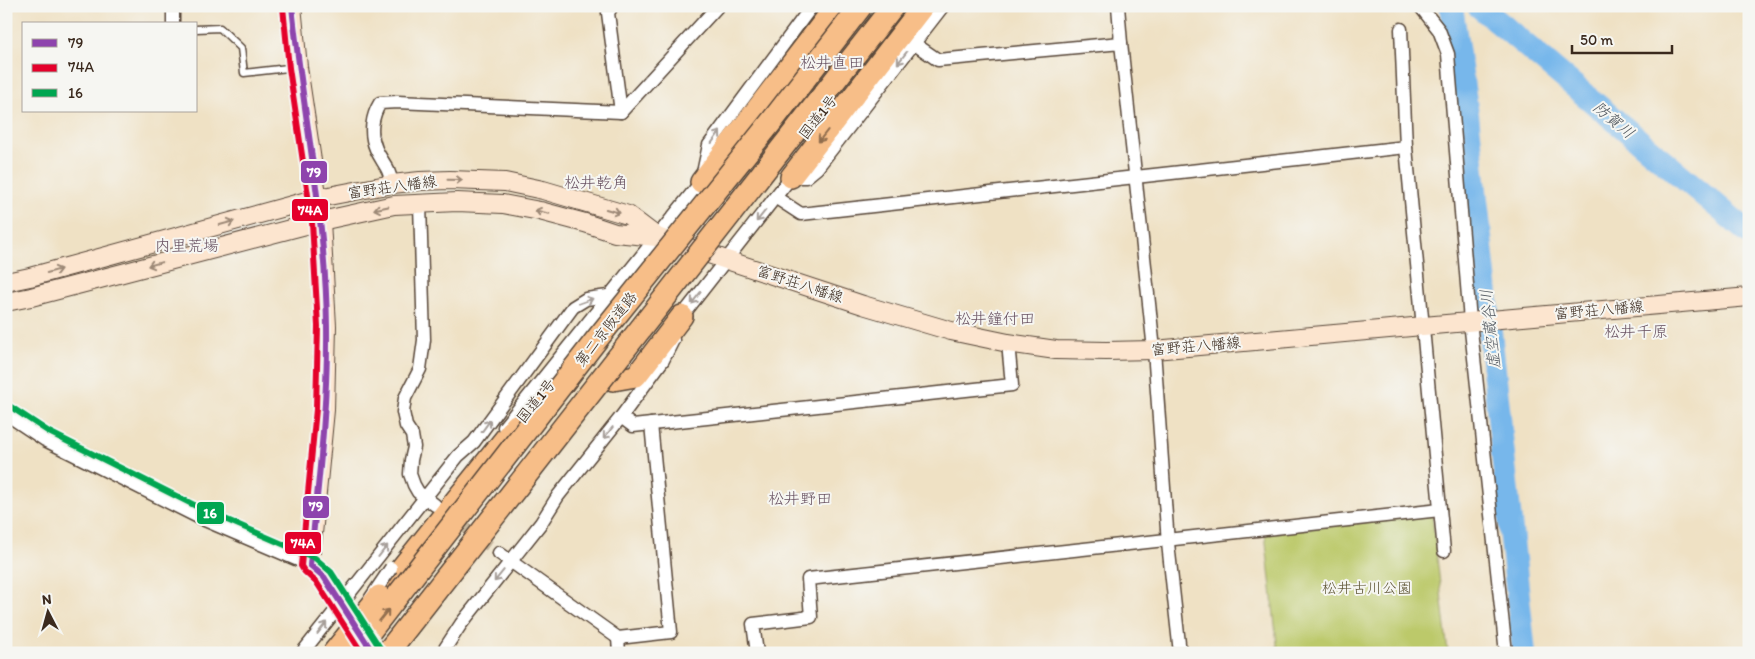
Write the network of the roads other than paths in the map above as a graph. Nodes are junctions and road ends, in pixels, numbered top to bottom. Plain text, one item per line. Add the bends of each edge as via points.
1 (174, 6) edge
2 (292, 6) edge
3 (612, 6) edge
4 (718, 6) edge
5 (812, 6) edge
6 (836, 6) edge
7 (849, 6) edge
8 (861, 6) edge
9 (893, 6) edge
10 (905, 6) edge
11 (923, 6) edge
12 (943, 6) edge
13 (1118, 6) edge
14 (1420, 6) edge
15 (173, 22) edge
16 (198, 29) edge
17 (1401, 29) dead end
18 (910, 41) junction
19 (1121, 43) junction
20 (298, 67) junction
21 (621, 112) junction
22 (1406, 147) junction
23 (1136, 176) junction
24 (791, 178) junction
25 (701, 182) junction
26 (392, 184) junction
27 (318, 198) junction
28 (775, 198) junction
29 (420, 204) junction
30 (321, 221) junction
31 (657, 237) junction
32 (726, 260) junction
33 (6, 282) edge
34 (608, 296) junction
35 (1749, 297) edge
36 (6, 302) edge
37 (682, 316) junction
38 (1473, 321) junction
39 (1423, 326) junction
40 (1008, 343) junction
41 (1154, 350) junction
42 (617, 375) junction
43 (6, 414) edge
44 (621, 417) junction
45 (651, 424) junction
46 (430, 501) junction
47 (1440, 510) junction
48 (1168, 539) junction
49 (1444, 551) dead end
50 (499, 553) tunnel mouth
51 (510, 561) junction
52 (310, 565) junction
53 (341, 603) junction
54 (618, 638) junction
55 (302, 653) edge
56 (333, 653) edge
57 (353, 653) edge
58 (373, 653) edge
59 (387, 653) edge
60 (399, 653) edge
61 (442, 653) edge
62 (619, 653) edge
63 (757, 653) edge
64 (1180, 653) edge
65 (1506, 653) edge

1 - 15 street
2 - 20 main road
3 - 21 street via 608,13
4 - 21 street
25 -> 5 street via 709,145
6 - 25 highway
7 - 56 highway, 国道1号, bridge
57 -> 8 highway, 第二京阪道路, bridge
9 - 59 highway, 第二京阪道路, bridge
10 - 42 highway, 国道1号
11 -> 24 highway
12 - 18 street
13 - 19 street
14 - 38 street via 1439,30 1448,54
16 - 20 lane via 220,28 241,48 244,73
17 - 22 street
18 - 19 street via 938,60
18 -> 24 street via 818,168 806,177
19 - 23 street
20 - 27 main road
21 - 26 street via 380,103 374,112 372,127 375,148 390,171
22 - 23 street
22 - 39 street
23 - 28 street via 801,214
23 - 41 street
24 - 28 street
25 - 31 street
26 - 27 main road, 富野荘八幡線
26 -> 31 main road, 富野荘八幡線 via 450,180 505,182 628,215
27 - 30 main road
33 -> 27 main road, 富野荘八幡線
28 -> 32 street
29 -> 30 main road, 富野荘八幡線 via 394,205
31 -> 29 main road, 富野荘八幡線 via 615,233 549,213 503,204
29 - 46 street via 424,340 420,370 405,398 402,412 414,447 410,474 418,492
30 -> 36 main road, 富野荘八幡線
30 - 52 main road via 327,326 325,410
31 - 32 main road, 富野荘八幡線
31 - 34 street
32 -> 37 street
32 - 40 main road, 富野荘八幡線 via 942,329
46 -> 34 street via 458,456 474,442 573,307 586,299
34 - 56 street, bridge via 391,568
35 - 38 main road, 富野荘八幡線
37 - 42 highway via 636,376
37 - 44 street via 663,360
38 - 39 main road, 富野荘八幡線
38 - 65 street
39 - 41 main road, 富野荘八幡線
39 - 47 street
40 - 41 main road, 富野荘八幡線 via 1056,350
40 - 45 street via 1012,385
41 - 48 street
42 - 60 highway, 国道1号
43 - 52 street via 46,440 192,513
44 - 45 street via 633,426
44 -> 51 street
45 - 54 street via 671,632
53 -> 46 street
47 - 48 street
47 - 49 street
48 - 63 street via 808,579 811,617 753,624
48 - 64 street
50 - 51 street
51 - 54 street
51 -> 61 street via 460,624
52 - 53 main road via 324,577
55 -> 53 street
53 - 58 main road
54 - 62 street

